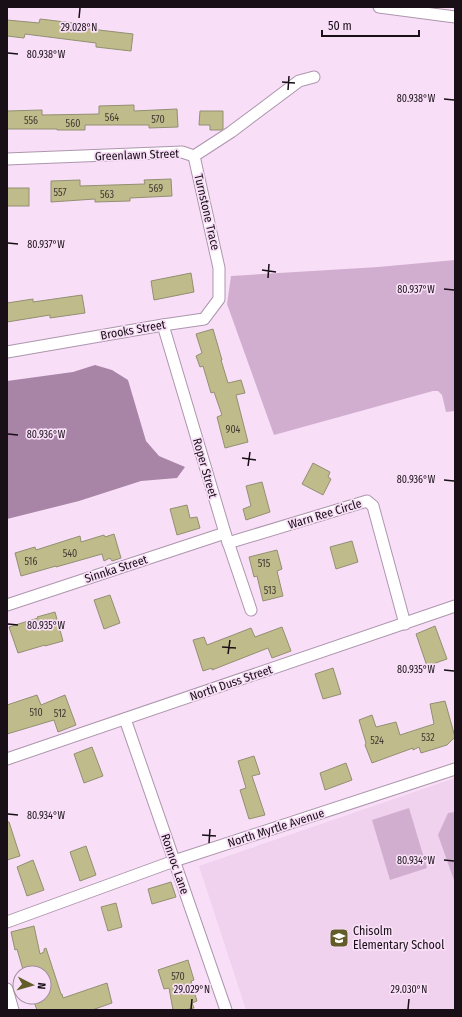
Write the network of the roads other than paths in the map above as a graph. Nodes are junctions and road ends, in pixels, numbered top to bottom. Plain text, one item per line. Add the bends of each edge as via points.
1 (386, 7) edge
2 (455, 17) edge
3 (314, 77) dead end
4 (194, 156) junction
5 (7, 159) edge
6 (219, 268) joint
7 (163, 325) junction
8 (7, 352) edge
9 (226, 538) junction
10 (7, 605) edge
11 (455, 606) edge
12 (251, 610) dead end
13 (405, 624) junction
14 (125, 719) junction
15 (7, 759) edge
16 (455, 770) edge
17 (174, 861) junction
18 (7, 922) edge
19 (7, 989) edge
20 (13, 1010) edge
21 (226, 1010) edge

1 - 2 street
3 - 4 street, Greenlawn Street via 299,81
4 - 5 street, Greenlawn Street via 182,152
4 - 6 street, Turnstone Trace
6 - 7 street, Brooks Street via 219,299 204,319
7 - 8 street, Brooks Street
7 - 9 street, Roper Street
9 - 10 street, Sinnka Street
9 - 12 street, Roper Street
9 - 13 street, Warn Ree Circle via 367,501 373,505
11 - 13 street, North Duss Street
13 - 14 street, North Duss Street
14 - 15 street, North Duss Street
14 - 17 street, Ronnoc Lane
16 - 17 street, North Myrtle Avenue
17 - 18 street, North Myrtle Avenue
17 - 21 street, Ronnoc Lane
19 - 20 street

